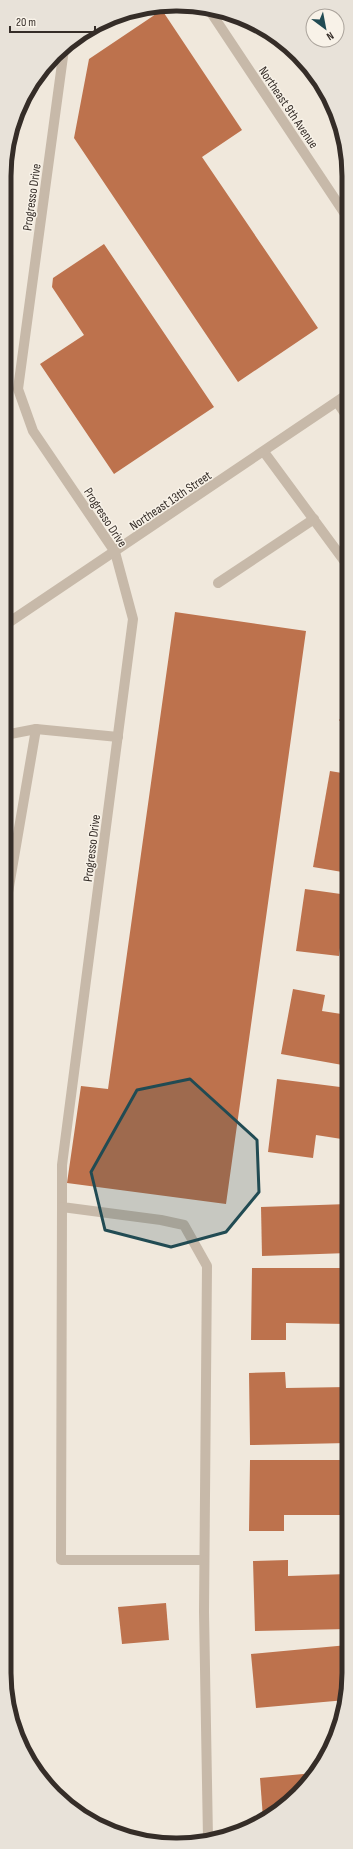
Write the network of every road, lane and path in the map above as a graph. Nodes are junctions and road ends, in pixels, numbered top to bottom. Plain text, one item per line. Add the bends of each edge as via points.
1 (213, 15) edge
2 (63, 55) edge
3 (342, 209) edge
4 (342, 399) edge
5 (338, 402) junction
6 (342, 408) edge
7 (264, 452) junction
8 (314, 519) junction
9 (115, 552) junction
10 (342, 558) edge
11 (218, 583) dead end
12 (11, 621) edge
13 (36, 729) junction
14 (11, 734) edge
15 (118, 737) junction
16 (11, 875) edge
17 (62, 1207) junction
18 (204, 1560) junction
19 (208, 1835) edge

1 - 3 street, Northeast 9th Avenue
2 - 9 street, Progresso Drive via 18,389 33,431
4 - 5 street, Northeast 13th Street
5 - 6 street
5 - 7 street, Northeast 13th Street
7 - 8 street
7 - 9 street, Northeast 13th Street
8 - 10 street
8 - 11 street
9 - 12 street, Northeast 13th Street
9 - 15 street, Progresso Drive via 133,620
13 - 14 street
13 - 15 street
13 - 16 street
15 - 17 street, Progresso Drive via 62,1165
17 - 18 street via 184,1225 207,1266
17 - 18 street, Progresso Drive via 61,1560
18 - 19 street

